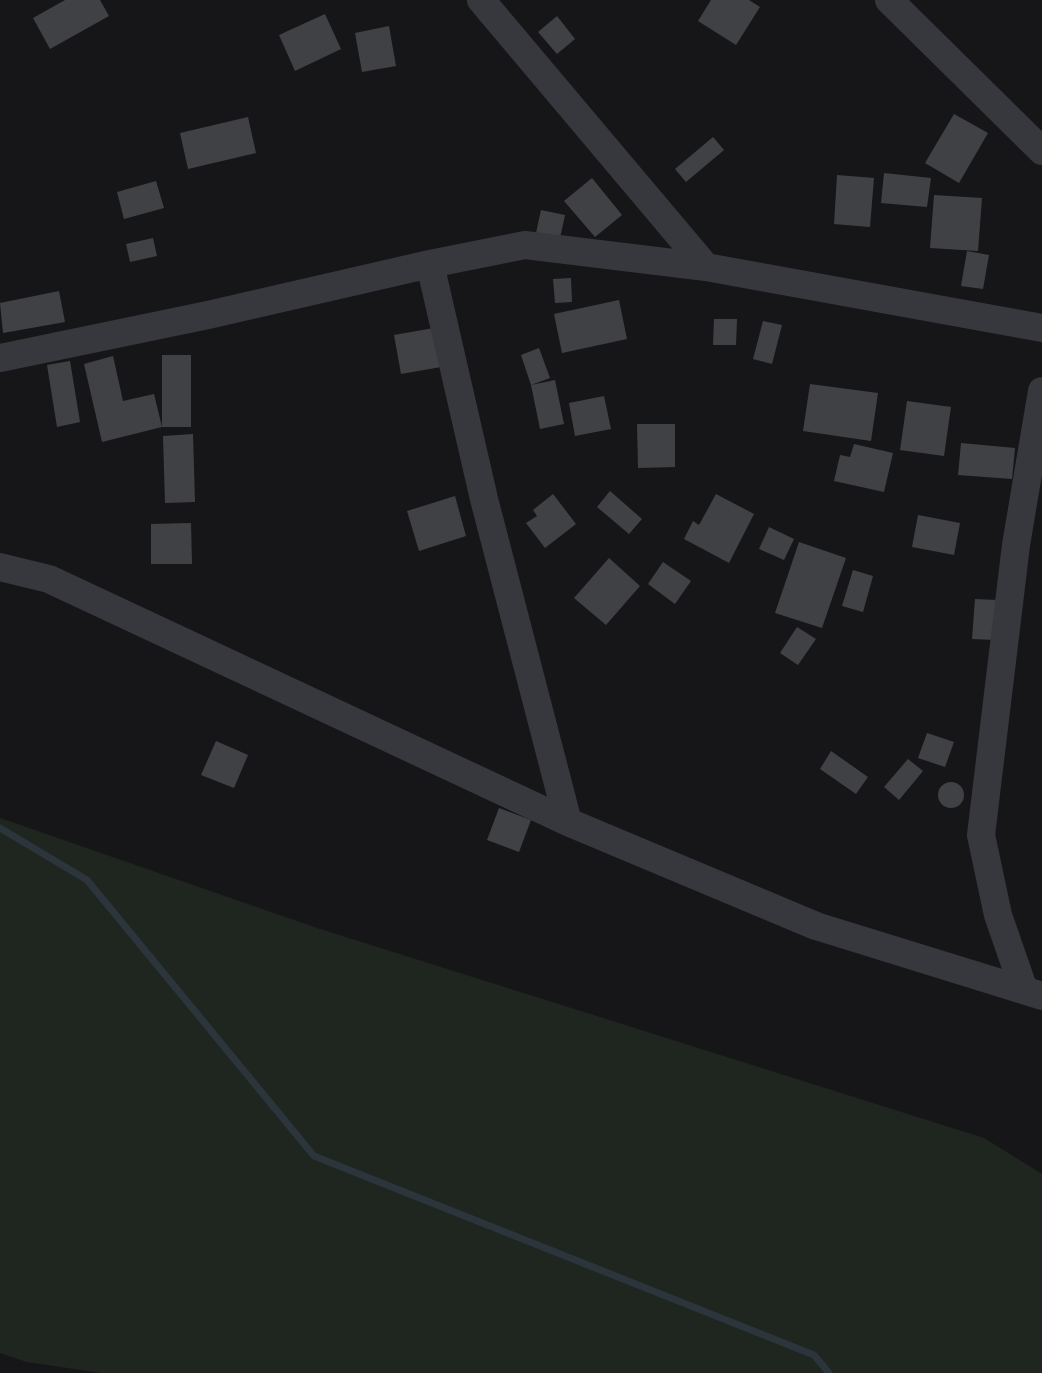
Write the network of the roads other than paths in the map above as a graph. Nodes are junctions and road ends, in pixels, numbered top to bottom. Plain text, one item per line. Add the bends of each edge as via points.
1 (481, 0) edge
2 (889, 0) edge
3 (1042, 151) edge
4 (430, 264) junction
5 (706, 267) junction
6 (1042, 328) edge
7 (0, 358) edge
8 (1042, 391) edge
9 (0, 567) edge
10 (567, 822) junction
11 (1033, 993) edge

1 - 5 street
2 - 3 street
4 - 5 street via 525,245
4 - 7 street
4 - 10 street via 484,499
5 - 6 street
8 - 11 street via 1016,545 981,835 998,915
9 - 10 street via 49,579
10 - 11 street via 816,926

